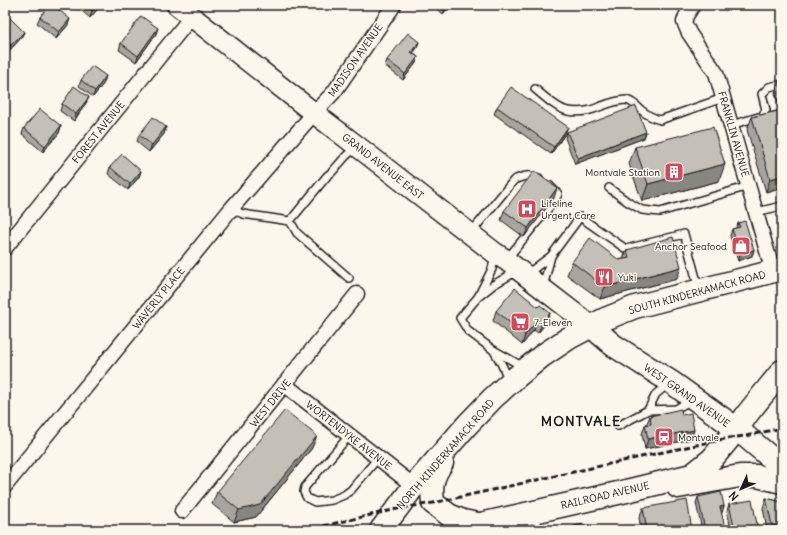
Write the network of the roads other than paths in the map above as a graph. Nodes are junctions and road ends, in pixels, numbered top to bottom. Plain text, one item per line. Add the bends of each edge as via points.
1 (394, 5) edge
2 (694, 5) edge
3 (184, 11) edge
4 (782, 84) edge
5 (534, 89) dead end
6 (723, 98) junction
7 (314, 114) junction
8 (731, 125) junction
9 (357, 146) junction
10 (749, 186) junction
11 (609, 188) dead end
12 (782, 207) edge
13 (230, 209) junction
14 (756, 212) junction
15 (290, 221) junction
16 (470, 234) junction
17 (5, 248) edge
18 (551, 256) junction
19 (511, 264) junction
20 (779, 271) edge
21 (349, 278) dead end
22 (543, 289) junction
23 (699, 291) junction
24 (357, 294) dead end
25 (478, 297) junction
26 (591, 326) junction
27 (492, 349) junction
28 (782, 371) edge
29 (518, 375) junction
30 (671, 382) junction
31 (284, 384) junction
32 (694, 398) junction
33 (648, 410) junction
34 (467, 425) junction
35 (618, 426) dead end
36 (737, 429) junction
37 (349, 436) junction
38 (378, 458) junction
39 (782, 465) edge
40 (782, 482) edge
41 (652, 484) junction
42 (5, 486) edge
43 (414, 486) junction
44 (434, 503) junction
45 (182, 511) dead end
46 (536, 521) edge
47 (478, 524) junction
48 (382, 530) edge
49 (454, 530) edge

1 - 7 street, MADISON AVENUE via 334,92
2 - 6 street, FRANKLIN AVENUE via 684,22 716,73
3 - 7 main road, GRAND AVENUE EAST
3 - 17 street, FOREST AVENUE
4 - 8 lane via 768,88 762,94 766,110 762,116
5 - 6 lane via 568,111 587,111 626,100 660,120
6 - 8 street, FRANKLIN AVENUE
7 - 9 main road, GRAND AVENUE EAST
7 - 13 street, WAVERLY PLACE
8 - 10 street, FRANKLIN AVENUE
9 - 15 lane via 327,176
9 - 16 main road, GRAND AVENUE EAST
10 - 11 lane via 660,212 642,210
10 - 14 street, FRANKLIN AVENUE
12 - 14 lane
13 - 15 lane via 249,216
13 - 42 street, WAVERLY PLACE
14 - 20 street, FRANKLIN AVENUE
15 - 21 lane via 297,233
16 - 19 main road, GRAND AVENUE EAST
16 - 19 lane via 514,180 522,176 538,177 558,194
18 - 19 lane
18 - 22 lane
18 - 23 lane via 580,217 626,249 684,234
19 - 22 main road, GRAND AVENUE EAST
19 - 25 lane via 493,285
19 - 25 lane via 492,269
20 - 23 main road, SOUTH KINDERKAMACK ROAD
22 - 26 main road, GRAND AVENUE EAST
23 - 26 main road, SOUTH KINDERKAMACK ROAD via 635,307
24 - 31 street, WEST DRIVE
25 - 27 lane via 460,318 468,331
26 - 29 main road, NORTH KINDERKAMACK ROAD via 542,356
26 - 30 main road, WEST GRAND AVENUE via 613,345
27 - 29 lane
27 - 29 lane via 501,363
28 - 36 main road, RAILROAD AVENUE
29 - 34 main road, NORTH KINDERKAMACK ROAD
30 - 32 main road, WEST GRAND AVENUE
30 - 33 lane via 656,394
31 - 37 street, WORTENDYKE AVENUE
31 - 45 street, WEST DRIVE
32 - 33 lane via 676,409
32 - 36 main road, WEST GRAND AVENUE
33 - 35 lane
34 - 43 main road, NORTH KINDERKAMACK ROAD
34 - 44 main road via 436,472 432,489
36 - 39 main road, WEST GRAND AVENUE
36 - 41 main road, RAILROAD AVENUE via 712,459 692,475
37 - 38 street, WORTENDYKE AVENUE
37 - 38 lane via 305,488 307,498 315,502 332,500 344,495
38 - 43 street, WORTENDYKE AVENUE
40 - 41 main road via 757,476 740,476 673,488
41 - 46 main road, RAILROAD AVENUE
43 - 44 main road
43 - 48 main road, NORTH KINDERKAMACK ROAD
44 - 47 main road via 449,515
46 - 47 main road, RAILROAD AVENUE
47 - 49 main road, RAILROAD AVENUE

